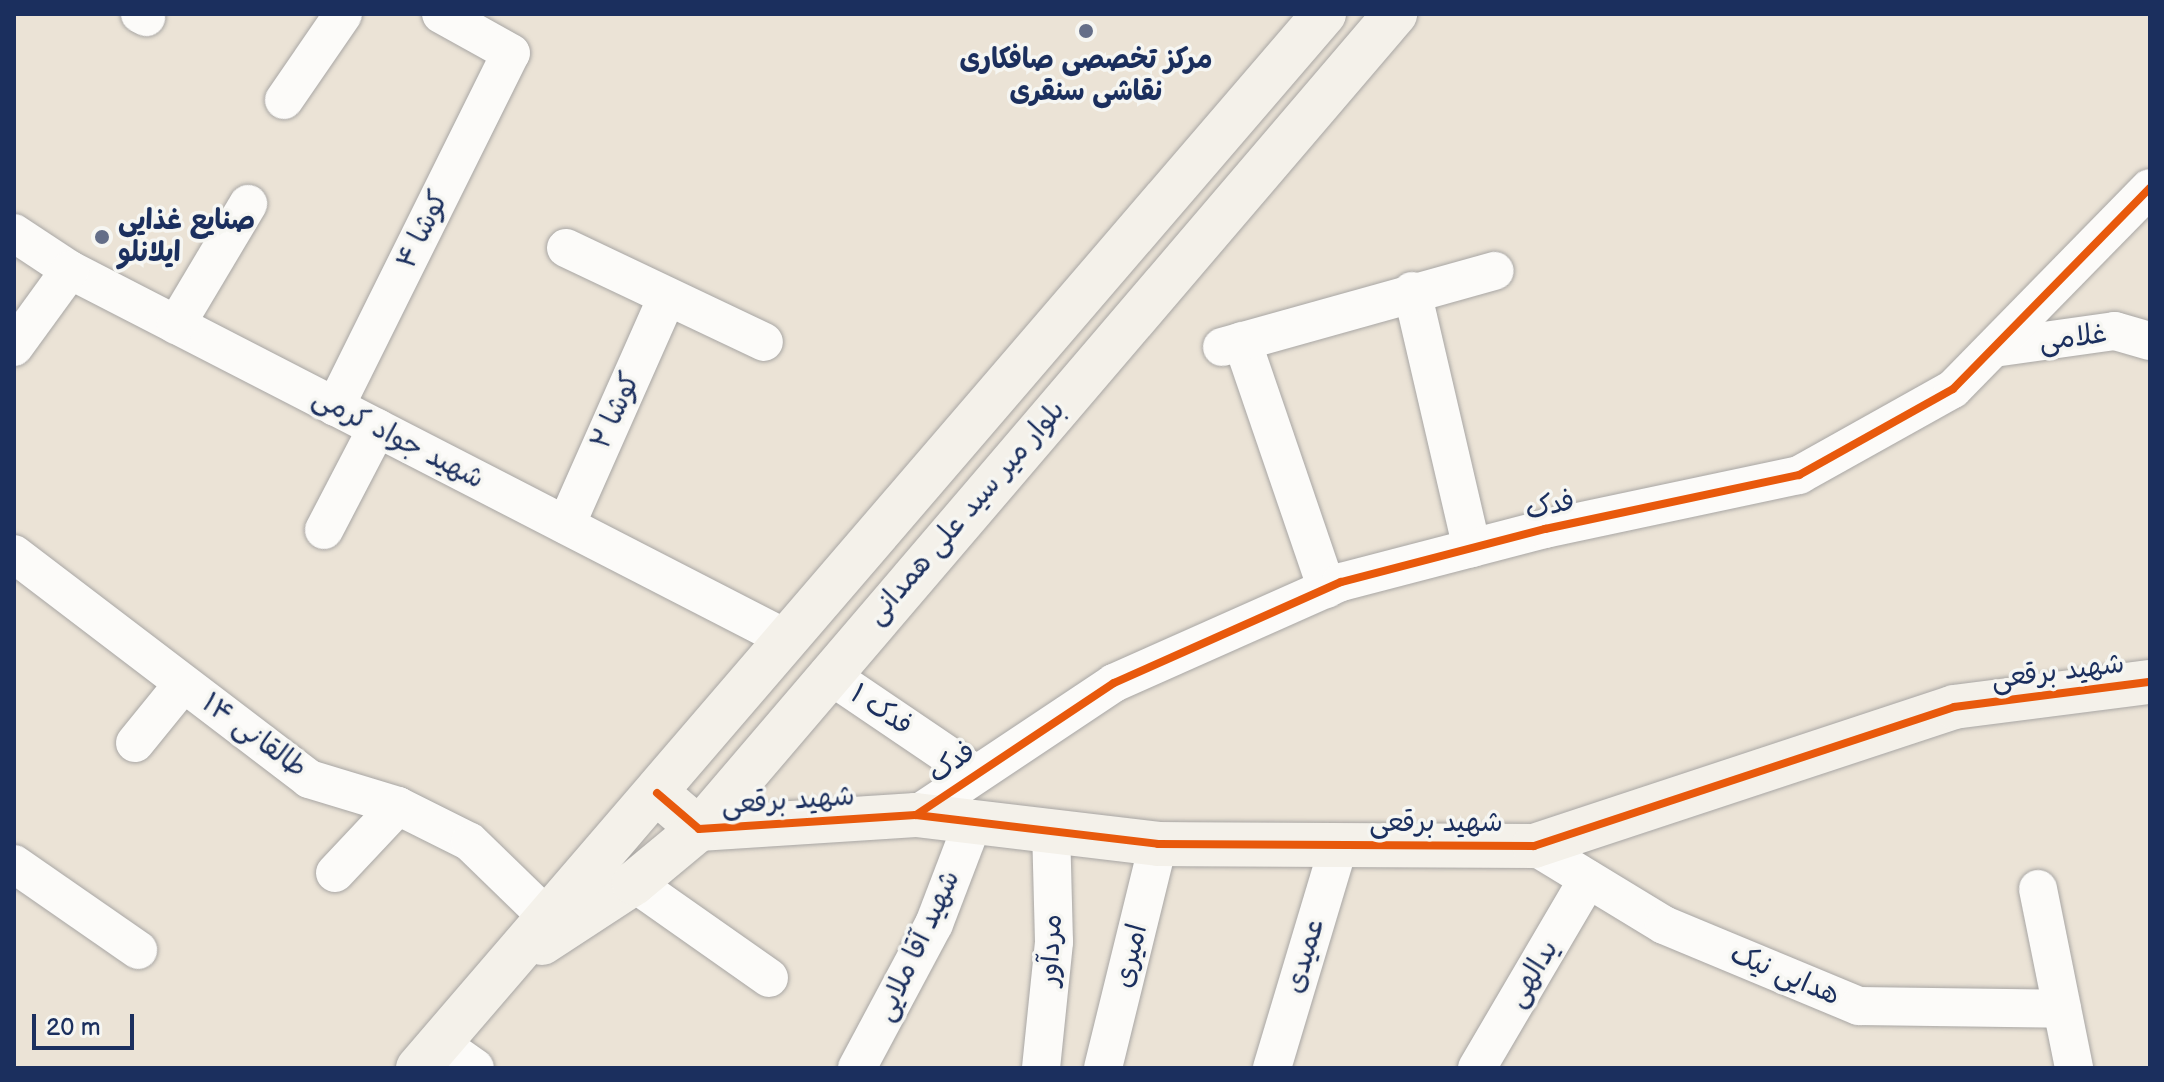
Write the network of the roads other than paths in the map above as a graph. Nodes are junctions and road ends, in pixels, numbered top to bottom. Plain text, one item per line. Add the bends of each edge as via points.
1 (343, 14) edge
2 (441, 14) edge
3 (1324, 14) edge
4 (1395, 14) edge
5 (284, 100) dead end
6 (2150, 188) edge
7 (248, 204) dead end
8 (14, 233) edge
9 (566, 248) dead end
10 (70, 270) junction
11 (1495, 271) dead end
12 (1412, 291) junction
13 (667, 297) junction
14 (176, 325) junction
15 (2150, 341) edge
16 (764, 342) dead end
17 (14, 347) edge
18 (1994, 348) junction
19 (335, 407) junction
20 (981, 413) junction
21 (377, 428) junction
22 (1023, 447) junction
23 (566, 525) junction
24 (324, 530) dead end
25 (1472, 548) junction
26 (14, 554) edge
27 (1327, 589) junction
28 (787, 639) junction
29 (828, 674) junction
30 (183, 684) junction
31 (2148, 691) edge
32 (135, 743) dead end
33 (974, 773) junction
34 (657, 793) junction
35 (398, 806) junction
36 (916, 815) junction
37 (973, 822) junction
38 (699, 829) junction
39 (1051, 831) junction
40 (1158, 844) junction
41 (1339, 845) junction
42 (1534, 846) junction
43 (14, 864) edge
44 (335, 873) dead end
45 (1588, 879) junction
46 (634, 883) junction
47 (2038, 889) dead end
48 (546, 916) junction
49 (138, 950) dead end
50 (499, 970) junction
51 (769, 978) dead end
52 (2062, 1009) junction
53 (428, 1055) edge
54 (1483, 1066) edge
55 (475, 1068) edge
56 (857, 1068) edge
57 (1041, 1068) edge
58 (1103, 1068) edge
59 (1272, 1068) edge
60 (2074, 1068) edge

1 - 5 street
2 - 19 street, کوشا ۴ via 511,53
3 - 20 main road, بلوار میر سید علی همدانی
4 - 22 main road, بلوار میر سید علی همدانی
6 - 18 street, فدک
7 - 14 street
8 - 10 street, شهید جواد کرمی
9 - 13 street
10 - 14 street, شهید جواد کرمی
10 - 17 street
11 - 12 street
12 - 25 street
12 - 27 street via 1232,344
13 - 16 street
13 - 23 street, کوشا ۲
14 - 19 street, شهید جواد کرمی
15 - 18 street, غلامی via 2115,331
18 - 25 street, فدک via 1953,389 1799,475
19 - 21 street, شهید جواد کرمی
20 - 22 main road
20 - 28 main road, بلوار میر سید علی همدانی
21 - 23 street, شهید جواد کرمی
21 - 24 street
22 - 29 main road, بلوار میر سید علی همدانی
23 - 28 street, شهید جواد کرمی
25 - 27 street, فدک
26 - 30 street, طالقانی ۱۴
27 - 33 street, فدک via 1114,683
28 - 34 main road, بلوار میر سید علی همدانی
29 - 33 street, فدک ۱
29 - 38 main road, بلوار میر سید علی همدانی
30 - 32 street
30 - 35 street, طالقانی ۱۴ via 309,779
31 - 42 main road, شهید برقعی via 1954,707
33 - 36 street, فدک
34 - 38 main road
34 - 48 main road, بلوار میر سید علی همدانی
35 - 44 street
35 - 48 street, طالقانی ۱۴ via 470,842
36 - 37 main road, شهید برقعی
36 - 38 main road, شهید برقعی
37 - 39 main road, شهید برقعی
37 - 56 street, شهید آقا ملایی via 934,924
38 - 46 main road, بلوار میر سید علی همدانی
39 - 40 main road, شهید برقعی
39 - 57 street, مردآور via 1054,942
40 - 41 main road, شهید برقعی
40 - 58 street, امیری
41 - 42 main road, شهید برقعی
41 - 59 street, عمیدی
42 - 45 street, هدایی نیک
43 - 49 street
45 - 52 street, هدایی نیک via 1664,925 1859,1006
45 - 54 street, یدالهی
46 - 50 main road, بلوار میر سید علی همدانی
46 - 51 street
47 - 52 street
48 - 50 main road, بلوار میر سید علی همدانی
50 - 53 main road, بلوار میر سید علی همدانی
52 - 60 street
53 - 55 street

